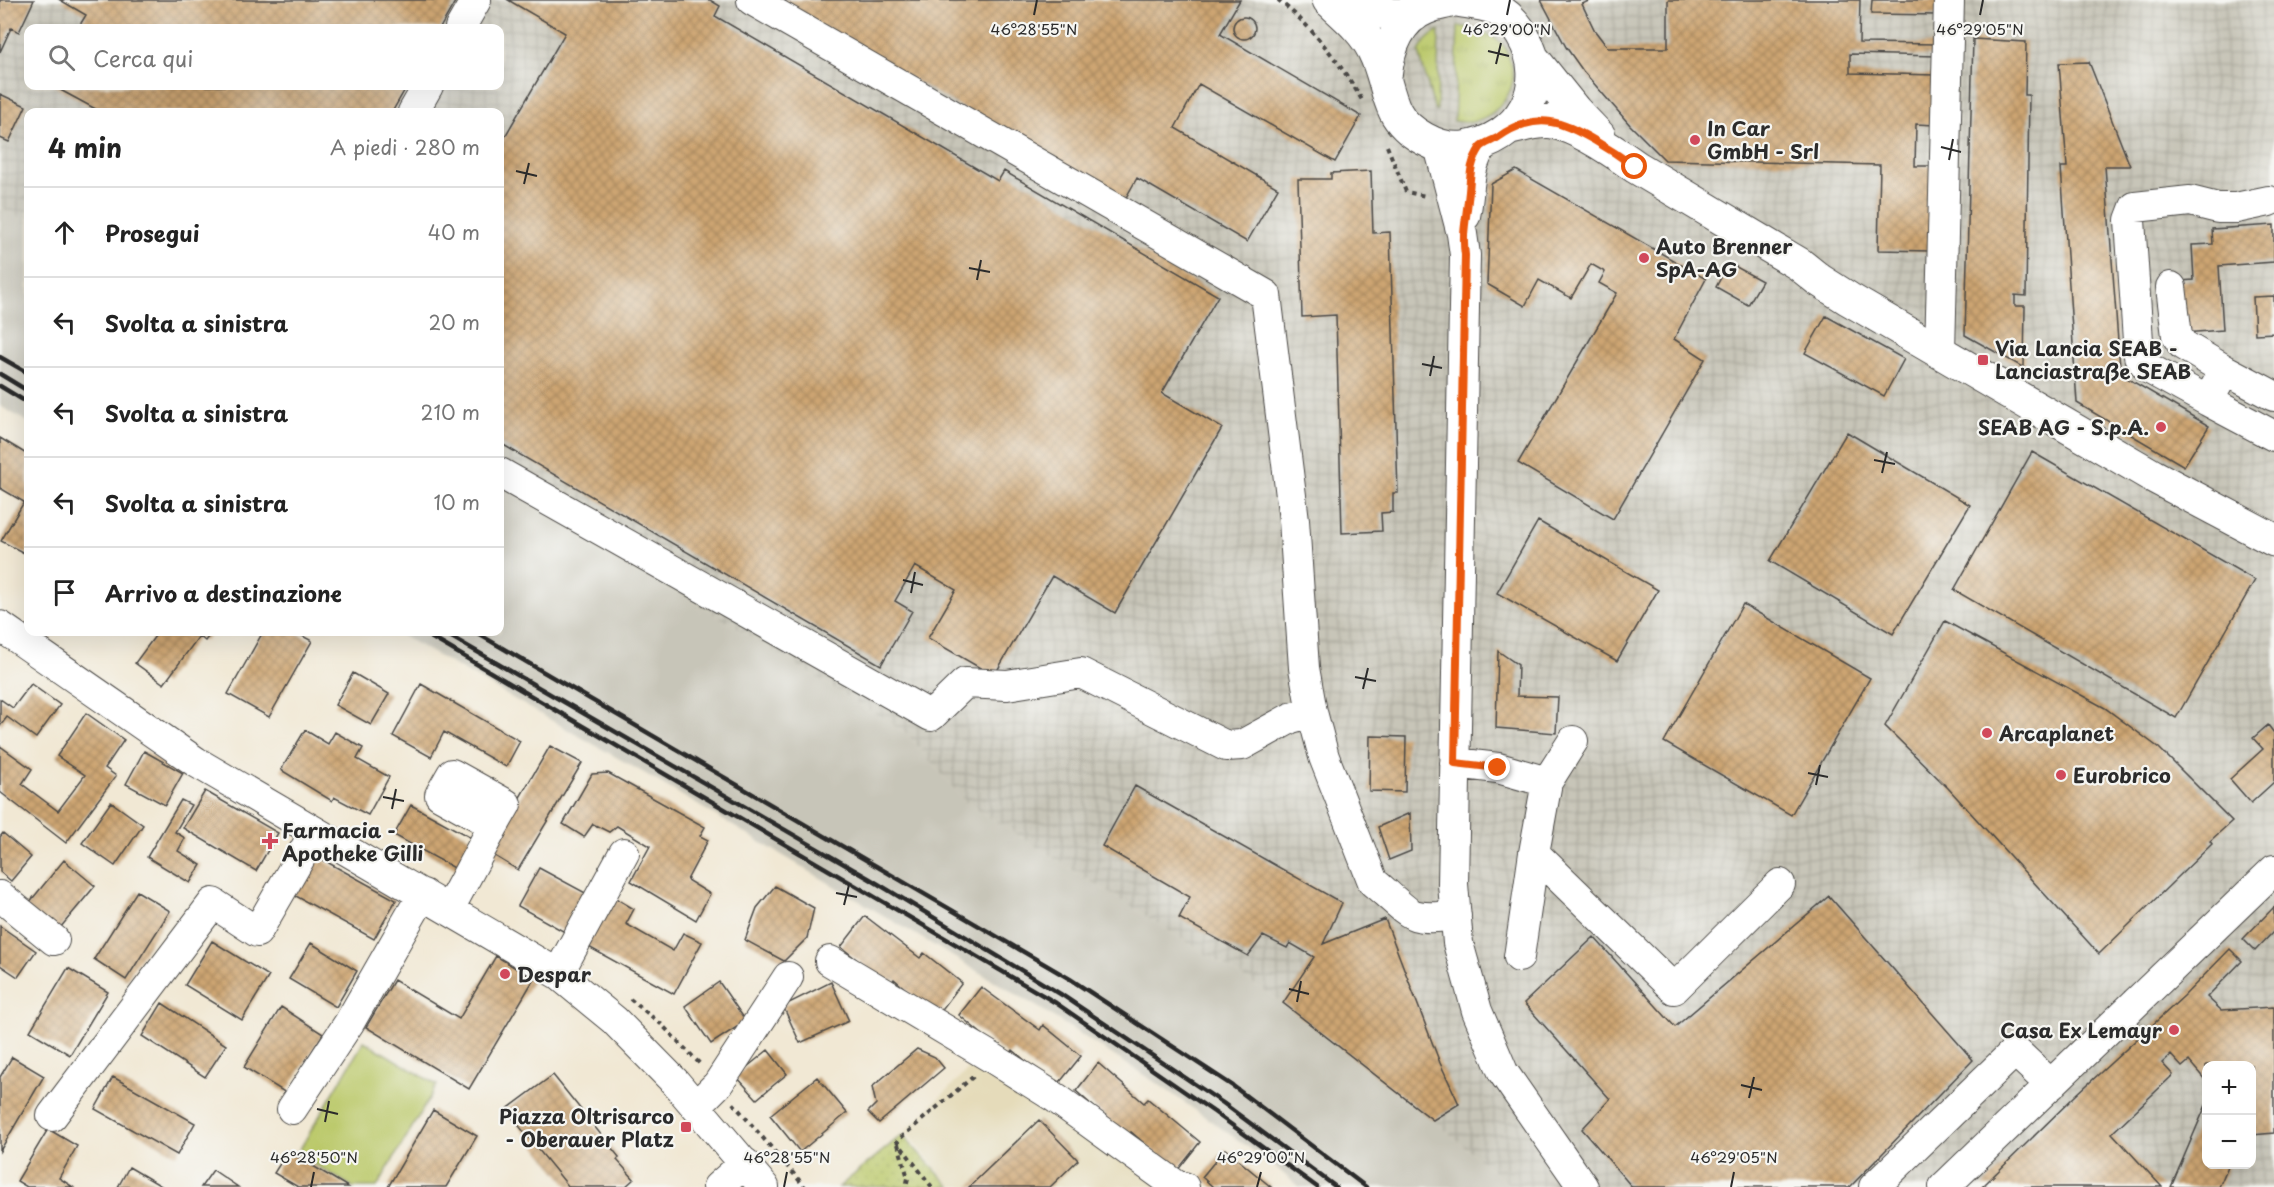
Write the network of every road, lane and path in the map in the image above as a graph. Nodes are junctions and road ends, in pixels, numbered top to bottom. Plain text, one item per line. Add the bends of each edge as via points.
1 (476, 0) edge
2 (752, 0) edge
3 (1329, 0) edge
4 (1344, 0) edge
5 (1455, 0) edge
6 (1949, 0) edge
7 (1506, 9) edge
8 (1414, 15) junction
9 (462, 24) edge
10 (1534, 60) junction
11 (1385, 77) junction
12 (426, 90) edge
13 (415, 108) edge
14 (1511, 128) junction
15 (1482, 145) junction
16 (1438, 146) junction
17 (1610, 149) junction
18 (2269, 201) dead end
19 (1462, 234) junction
20 (2171, 287) dead end
21 (1940, 351) junction
22 (2225, 370) junction
23 (2274, 396) edge
24 (2208, 401) junction
25 (2274, 436) edge
26 (504, 475) edge
27 (2274, 540) edge
28 (0, 626) edge
29 (1312, 712) junction
30 (1573, 741) dead end
31 (1455, 763) junction
32 (1547, 782) junction
33 (494, 825) dead end
34 (315, 832) junction
35 (1534, 853) junction
36 (624, 854) dead end
37 (2272, 874) edge
38 (1780, 884) dead end
39 (423, 894) junction
40 (0, 896) edge
41 (449, 909) junction
42 (1456, 916) junction
43 (54, 940) dead end
44 (1519, 957) dead end
45 (831, 961) dead end
46 (558, 974) junction
47 (788, 977) dead end
48 (994, 1059) junction
49 (2050, 1085) junction
50 (696, 1106) junction
51 (292, 1109) dead end
52 (52, 1116) dead end
53 (897, 1141) junction
54 (745, 1163) junction
55 (718, 1187) edge
56 (764, 1187) edge
57 (906, 1187) edge
58 (932, 1187) edge
59 (1184, 1187) edge
60 (1583, 1187) edge
61 (1874, 1187) edge
62 (1944, 1187) edge

1 - 9 street
2 - 29 street via 1266,295 1294,520 1304,668
3 - 11 main road via 1374,49
4 - 8 main road via 1392,15
5 - 7 main road
5 - 8 main road
6 - 21 street
7 - 10 main road
8 - 11 main road via 1394,40
10 - 14 main road via 1529,102
10 - 17 main road
11 - 16 main road via 1395,111 1411,130
12 - 13 street
14 - 15 main road
14 - 17 main road via 1552,122
15 - 16 main road
15 - 19 street via 1468,176
16 - 19 street
17 - 21 main road
18 - 24 street via 2236,208 2190,201 2135,207 2130,220 2139,356 2148,368
19 - 31 street
20 - 22 street via 2177,336 2183,345
21 - 27 main road via 2162,481
22 - 23 street
22 - 24 street
24 - 25 street
26 - 29 street via 931,716 965,683 1007,685 1081,673 1226,746 1242,745 1291,718
28 - 34 street via 196,762
29 - 42 street via 1324,757 1373,882 1416,916
30 - 32 street
31 - 32 street via 1498,768
31 - 42 street
32 - 35 street
33 - 41 street
34 - 39 street
34 - 52 street via 257,932 213,903
35 - 38 street via 1674,988
35 - 44 street
36 - 46 street
37 - 49 street
39 - 41 street
39 - 51 street via 349,1023
40 - 43 street
41 - 46 street
42 - 60 street via 1458,943 1477,1011 1503,1072
45 - 48 street
46 - 50 street via 614,1020
47 - 50 street via 718,1084
48 - 53 path
48 - 59 street via 1056,1098 1177,1186
49 - 61 street via 2015,1051
49 - 62 street
50 - 54 street
53 - 57 path via 908,1178
53 - 58 path
54 - 55 street
54 - 56 street

